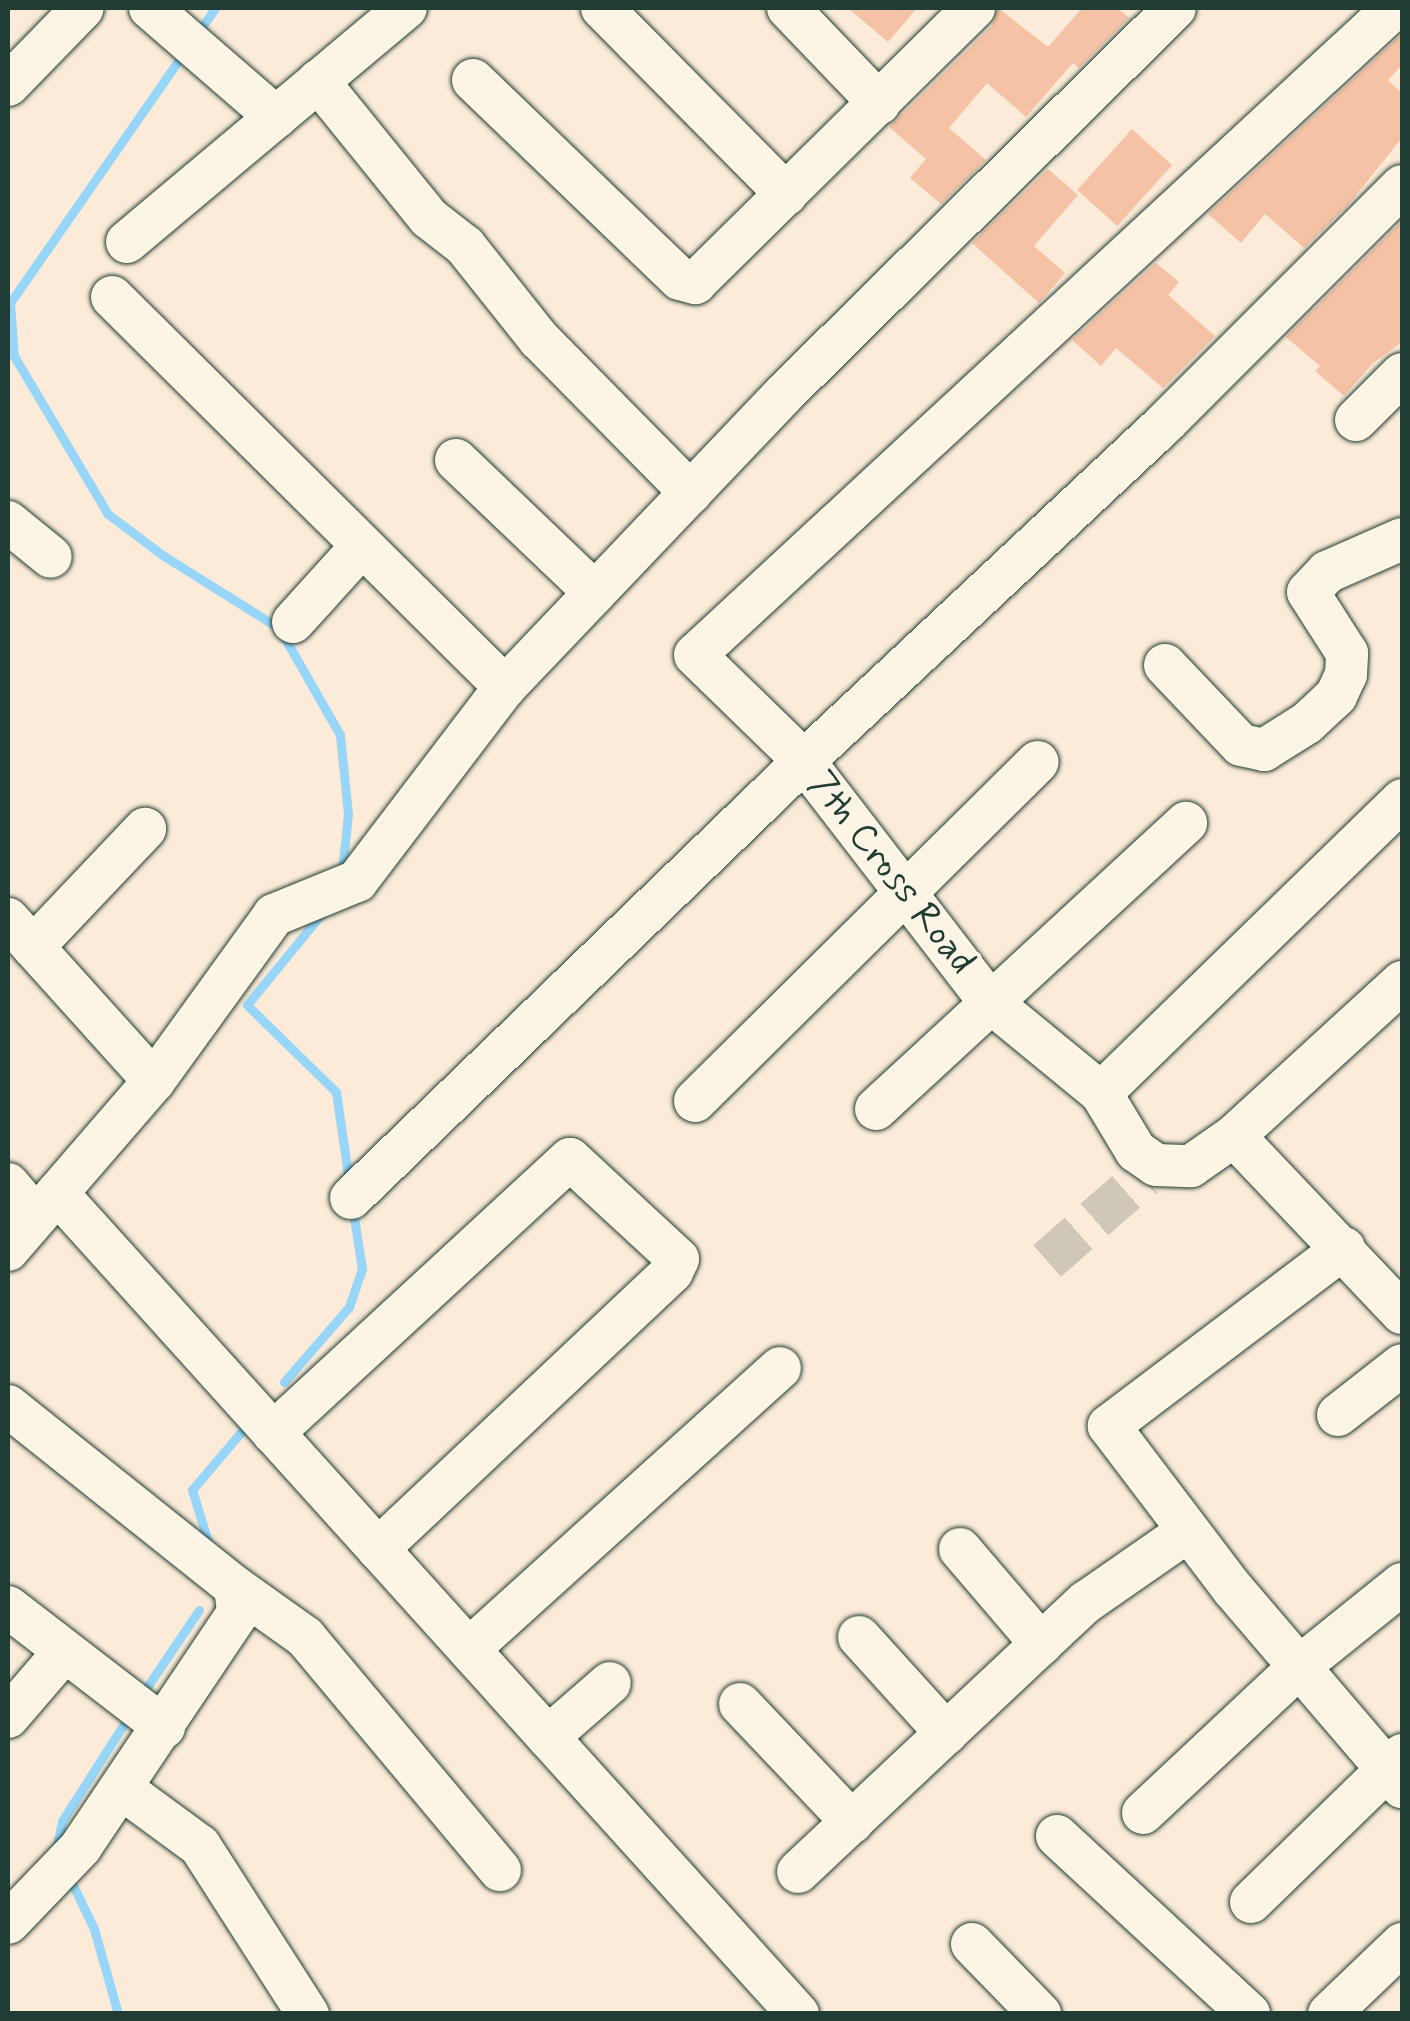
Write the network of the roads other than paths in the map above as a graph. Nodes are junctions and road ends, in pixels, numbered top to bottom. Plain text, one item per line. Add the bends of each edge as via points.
1 (83, 8) edge
2 (406, 8) edge
3 (602, 8) edge
4 (788, 8) edge
5 (974, 8) edge
6 (1175, 8) edge
7 (1394, 8) edge
8 (177, 31) edge
9 (472, 80) dead end
10 (318, 81) junction
11 (8, 85) edge
12 (879, 103) junction
13 (276, 117) junction
14 (1402, 186) edge
15 (786, 194) junction
16 (127, 242) dead end
17 (112, 297) dead end
18 (1402, 374) edge
19 (1356, 420) dead end
20 (456, 460) dead end
21 (691, 492) junction
22 (8, 522) edge
23 (1402, 539) edge
24 (362, 546) junction
25 (51, 557) dead end
26 (595, 593) junction
27 (293, 622) dead end
28 (1164, 665) dead end
29 (505, 688) junction
30 (804, 761) junction
31 (1038, 762) dead end
32 (1402, 800) edge
33 (1186, 822) dead end
34 (145, 829) dead end
35 (904, 892) junction
36 (20, 933) edge
37 (1402, 982) edge
38 (989, 1001) junction
39 (154, 1081) junction
40 (1101, 1093) junction
41 (695, 1101) dead end
42 (876, 1109) dead end
43 (1234, 1136) junction
44 (8, 1184) edge
45 (351, 1198) dead end
46 (46, 1205) junction
47 (1344, 1248) junction
48 (8, 1250) edge
49 (1402, 1313) edge
50 (1402, 1365) edge
51 (780, 1368) dead end
52 (8, 1406) edge
53 (1338, 1414) dead end
54 (274, 1433) junction
55 (1188, 1531) junction
56 (378, 1549) junction
57 (960, 1549) dead end
58 (1402, 1584) edge
59 (235, 1587) junction
60 (8, 1607) edge
61 (858, 1637) dead end
62 (1041, 1644) junction
63 (469, 1649) junction
64 (64, 1652) junction
65 (1300, 1666) junction
66 (610, 1683) dead end
67 (740, 1704) dead end
68 (8, 1717) edge
69 (164, 1727) junction
70 (946, 1733) junction
71 (548, 1737) junction
72 (1397, 1771) edge
73 (122, 1788) junction
74 (1143, 1813) dead end
75 (852, 1822) junction
76 (1057, 1836) dead end
77 (500, 1870) dead end
78 (798, 1872) dead end
79 (1251, 1902) dead end
80 (8, 1923) edge
81 (972, 1944) dead end
82 (1402, 1944) edge
83 (796, 2013) edge
84 (308, 2014) edge
85 (1040, 2014) edge
86 (1248, 2014) edge
87 (1329, 2014) edge

1 - 11 street
2 - 10 street
3 - 15 street
4 - 12 street
5 - 12 street
6 - 21 street
7 - 30 street, 7th Cross Road via 695,655
8 - 13 street
9 - 15 street via 680,279 695,283
10 - 13 street
10 - 21 street via 429,218 465,246 539,339
12 - 15 street
13 - 16 street
14 - 30 street via 1165,424
17 - 24 street
18 - 19 street
20 - 26 street
21 - 26 street
22 - 25 street
23 - 28 street via 1327,572 1308,592 1347,654 1346,676 1336,696 1307,723 1264,750 1242,745
24 - 27 street
24 - 29 street
26 - 29 street
29 - 39 street via 357,881 274,915
30 - 35 street, 7th Cross Road
30 - 45 street
31 - 35 street
32 - 40 street
33 - 38 street
34 - 36 street
35 - 38 street, 7th Cross Road
35 - 41 street
36 - 39 street
37 - 43 street, 7th Cross Road
38 - 40 street, 7th Cross Road
38 - 42 street
39 - 46 street
40 - 43 street, 7th Cross Road via 1150,1171 1191,1166
43 - 47 street
44 - 46 street
46 - 48 street
46 - 54 street
47 - 49 street
47 - 55 street via 1109,1426
50 - 53 street
51 - 63 street
52 - 59 street
54 - 56 street
54 - 56 street via 570,1159 678,1259 672,1272
55 - 62 street via 1086,1602
55 - 65 street
56 - 63 street
57 - 62 street
58 - 65 street
59 - 69 street via 238,1613
59 - 77 street via 306,1637
60 - 64 street
61 - 70 street
62 - 70 street
63 - 71 street
64 - 68 street
64 - 69 street
65 - 72 street
65 - 74 street
66 - 71 street
67 - 75 street
69 - 73 street
70 - 75 street
71 - 83 street
72 - 79 street
73 - 80 street via 81,1846
73 - 84 street via 200,1846
75 - 78 street
76 - 86 street
81 - 85 street
82 - 87 street

